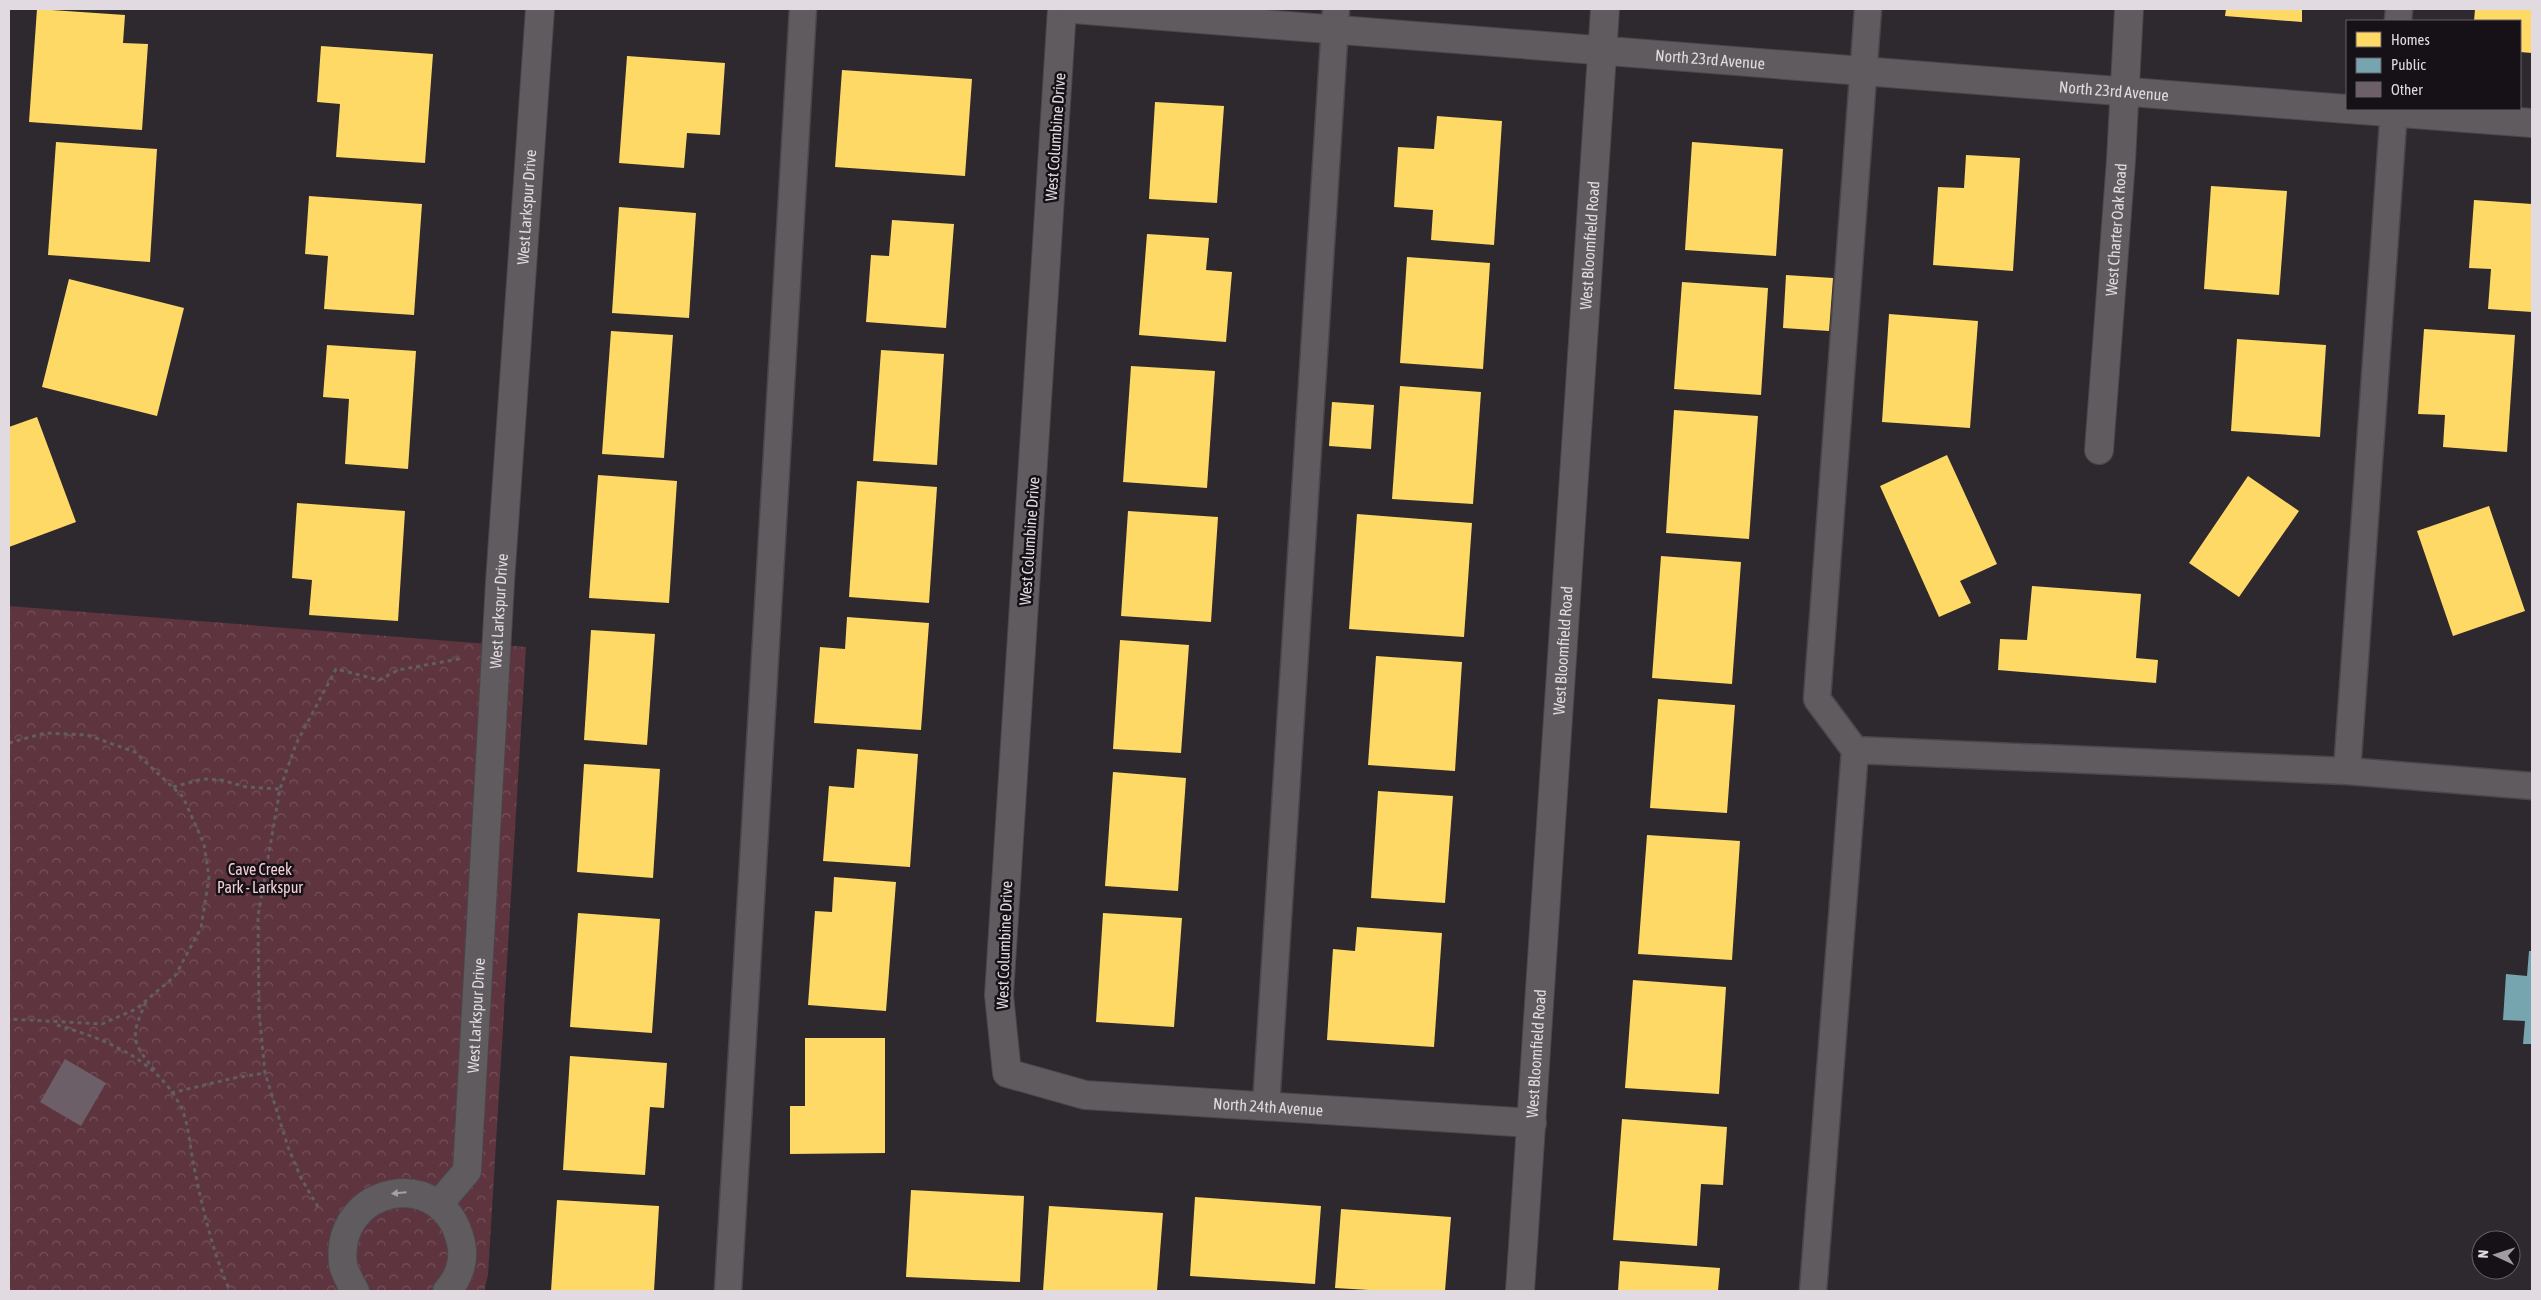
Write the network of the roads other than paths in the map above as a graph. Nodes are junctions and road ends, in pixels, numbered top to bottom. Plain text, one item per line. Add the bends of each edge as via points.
1 (540, 9) edge
2 (803, 9) edge
3 (1062, 9) edge
4 (1073, 9) edge
5 (1605, 9) edge
6 (1868, 9) edge
7 (2129, 9) edge
8 (1335, 19) edge
9 (1603, 50) junction
10 (1864, 71) junction
11 (2124, 91) junction
12 (2346, 109) edge
13 (2371, 110) edge
14 (2394, 111) edge
15 (2532, 123) edge
16 (2099, 450) dead end
17 (1855, 750) junction
18 (2347, 771) junction
19 (2532, 786) edge
20 (1007, 1073) joint
21 (1266, 1106) junction
22 (1532, 1123) junction
23 (439, 1204) junction
24 (355, 1291) edge
25 (447, 1291) edge
26 (728, 1291) edge
27 (1520, 1291) edge
28 (1813, 1291) edge

1 - 23 street, West Larkspur Drive via 496,658 467,1171
2 - 26 lane
3 - 20 street, West Columbine Drive via 999,996
4 - 8 street, North 23rd Avenue
5 - 9 street, West Bloomfield Road
6 - 10 lane
7 - 11 street, West Charter Oak Road
8 - 9 street, North 23rd Avenue
8 - 21 lane
9 - 10 street, North 23rd Avenue
9 - 22 street, West Bloomfield Road
10 - 11 street, North 23rd Avenue
10 - 17 lane via 1817,699
11 - 12 street, North 23rd Avenue
11 - 16 street, West Charter Oak Road
13 - 14 street, North 23rd Avenue
14 - 15 street, North 23rd Avenue
14 - 18 lane
17 - 18 lane
17 - 28 lane
18 - 19 lane
20 - 21 street, North 24th Avenue via 1085,1095
21 - 22 street, North 24th Avenue
22 - 27 street, West Bloomfield Road
23 -> 24 street via 412,1192 383,1195 359,1211 344,1235 343,1265
23 - 25 street via 457,1226 464,1255 455,1283

